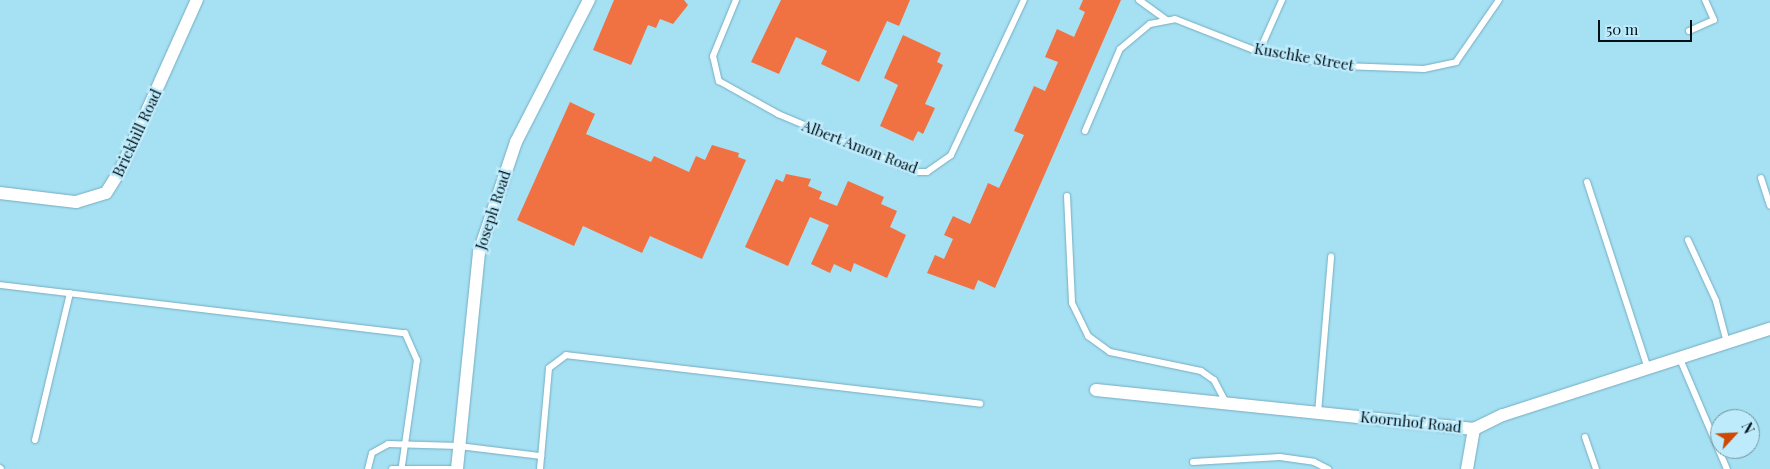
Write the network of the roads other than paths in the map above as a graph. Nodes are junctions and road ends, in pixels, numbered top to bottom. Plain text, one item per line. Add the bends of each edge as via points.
1 (197, 0) edge
2 (589, 0) edge
3 (736, 0) edge
4 (1024, 0) edge
5 (1139, 0) edge
6 (1282, 0) edge
7 (1499, 0) edge
8 (1705, 0) edge
9 (1167, 20) junction
10 (1689, 31) dead end
11 (1259, 52) junction
12 (1084, 131) dead end
13 (1761, 178) dead end
14 (1587, 182) dead end
15 (0, 193) edge
16 (1067, 196) dead end
17 (1770, 206) edge
18 (1688, 240) dead end
19 (1331, 257) dead end
20 (0, 285) edge
21 (70, 293) junction
22 (1770, 329) edge
23 (1727, 343) junction
24 (1680, 359) junction
25 (1648, 369) junction
26 (1096, 390) dead end
27 (1226, 403) junction
28 (980, 404) dead end
29 (1318, 413) junction
30 (1474, 429) junction
31 (1586, 437) dead end
32 (35, 440) dead end
33 (403, 445) junction
34 (459, 446) junction
35 (540, 456) junction
36 (1193, 462) dead end
37 (402, 466) junction
38 (368, 469) edge
39 (392, 469) edge
40 (457, 469) edge
41 (463, 469) edge
42 (540, 469) edge
43 (1328, 469) edge
44 (1467, 469) edge
45 (1596, 469) edge
46 (1727, 469) edge

1 - 15 street, Brickhill Road via 120,171 106,193 76,202
2 - 34 street, Joseph Road via 516,142 478,252
3 - 4 lane, Albert Amon Road via 713,56 719,81 778,114 916,172 927,172 951,155
5 - 9 lane, Kuschke Street
6 - 11 lane
7 - 11 lane, Kuschke Street via 1467,50 1448,66 1343,66
8 - 10 lane via 1714,20
9 - 11 lane, Kuschke Street
9 - 12 lane via 1140,30 1120,49
13 - 17 lane
14 - 25 lane
16 - 27 lane via 1072,303 1088,336 1110,352 1201,370 1214,380
18 - 23 lane via 1716,300
19 - 29 lane
20 - 21 lane
21 - 32 lane
21 - 33 lane via 405,333 417,360
22 - 23 street, Koornhof Road
23 - 24 street, Koornhof Road
24 - 25 street, Koornhof Road
24 - 46 lane
25 - 30 street, Koornhof Road via 1503,414
26 - 27 street, Koornhof Road
27 - 29 street, Koornhof Road
28 - 35 lane via 566,355 549,368
29 - 30 street, Koornhof Road
30 - 44 street
31 - 45 lane
33 - 34 lane
33 - 37 lane
33 - 38 lane via 378,447 372,453
34 - 35 lane
34 - 40 street, Joseph Road
35 - 42 lane
36 - 43 lane via 1280,457 1314,462
37 - 39 lane
37 - 40 lane
40 - 41 lane

